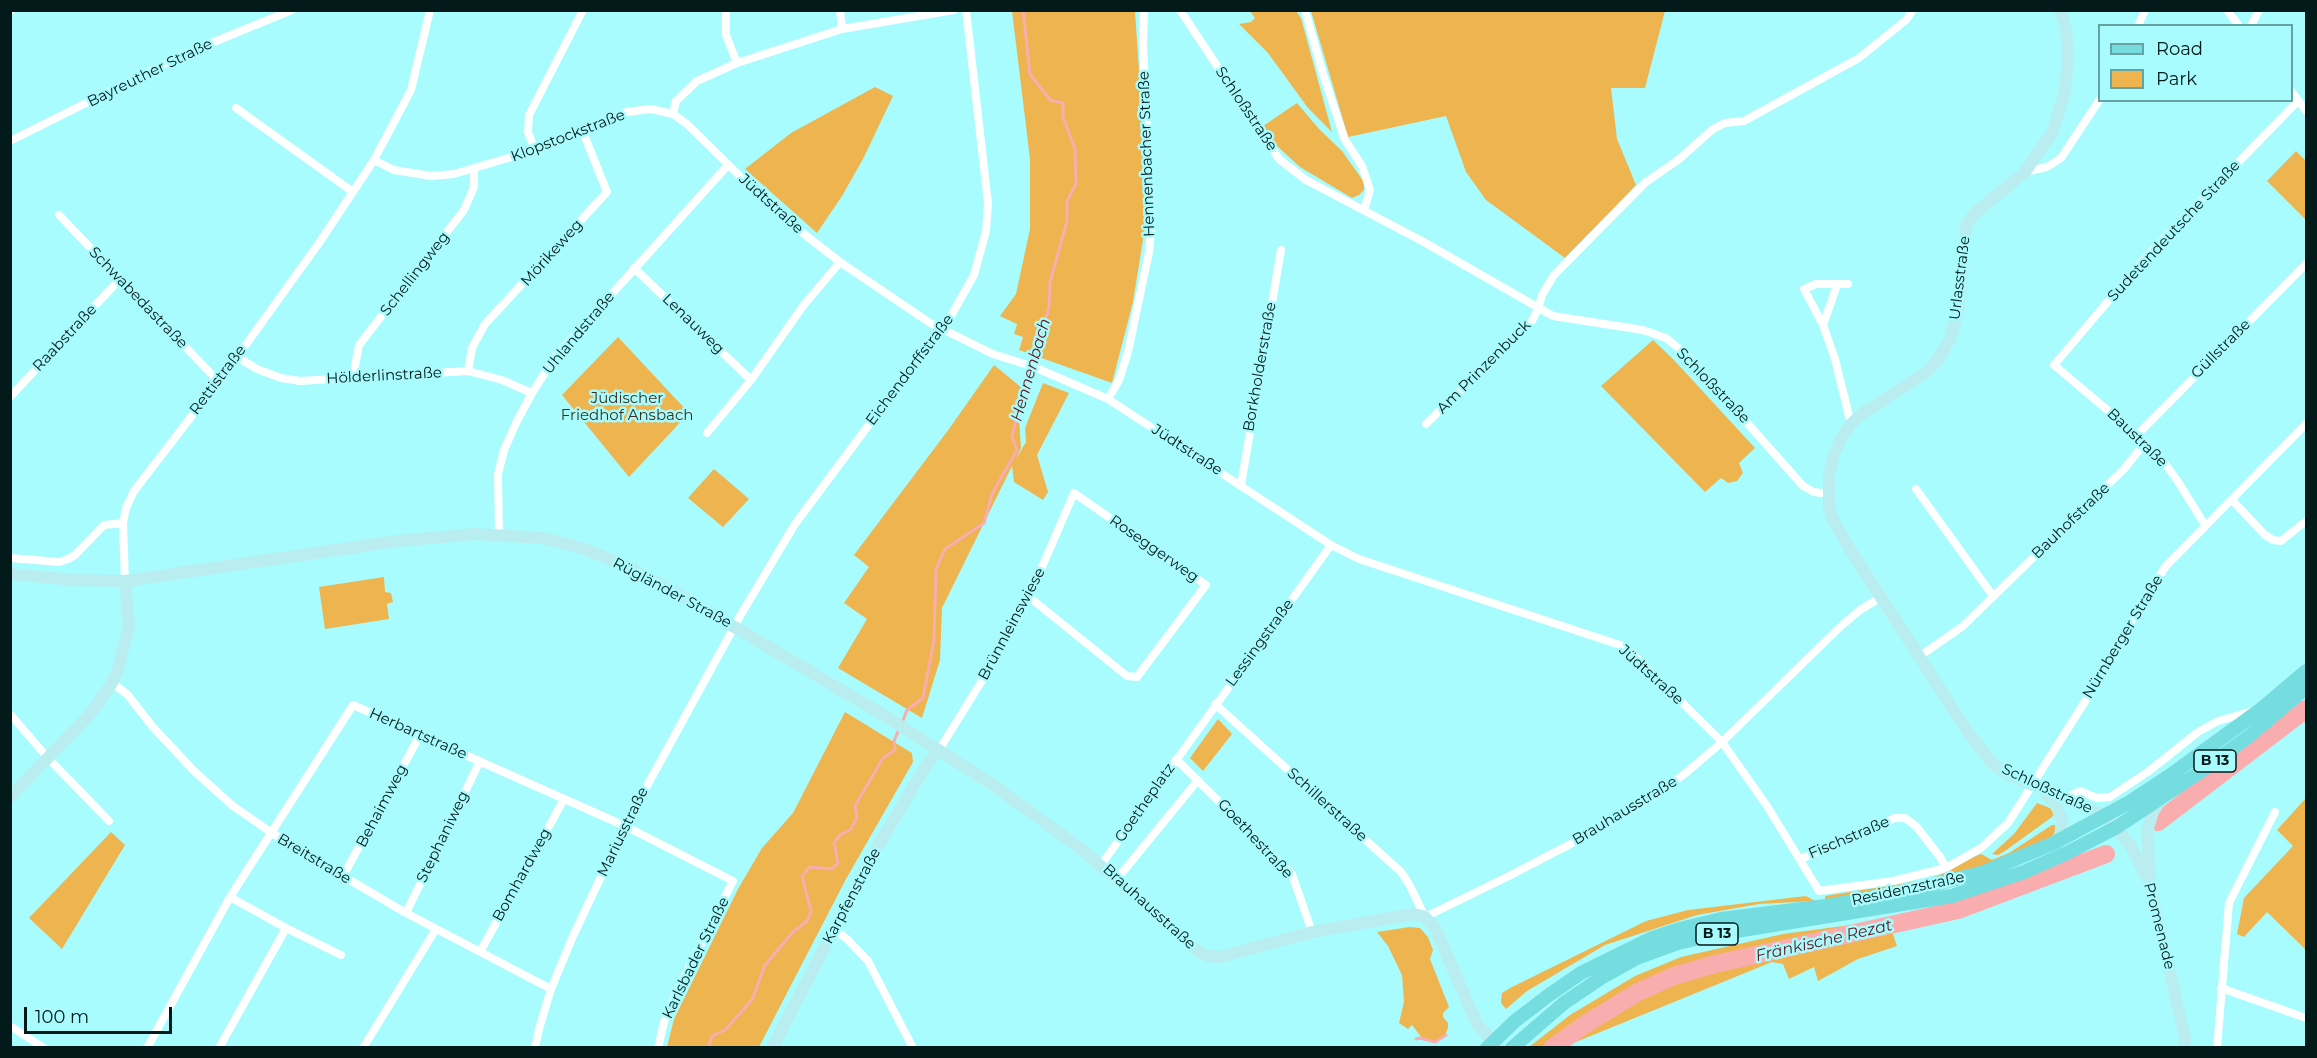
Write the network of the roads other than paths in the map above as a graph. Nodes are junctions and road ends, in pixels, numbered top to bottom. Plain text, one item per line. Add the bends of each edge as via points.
1 (291, 10) edge
2 (430, 10) edge
3 (583, 10) edge
4 (726, 10) edge
5 (840, 10) edge
6 (954, 10) edge
7 (966, 10) edge
8 (1144, 10) edge
9 (1180, 10) edge
10 (1305, 10) edge
11 (1913, 10) edge
12 (2060, 10) edge
13 (2145, 10) edge
14 (2227, 10) edge
15 (2259, 10) edge
16 (2139, 24) edge
17 (2238, 24) edge
18 (2252, 24) edge
19 (842, 29) junction
20 (737, 63) junction
21 (2293, 94) edge
22 (2298, 101) junction
23 (2098, 102) edge
24 (236, 108) dead end
25 (2307, 111) edge
26 (673, 114) junction
27 (583, 132) junction
28 (10, 141) edge
29 (535, 150) junction
30 (374, 160) junction
31 (728, 165) junction
32 (474, 169) junction
33 (2025, 172) junction
34 (353, 192) junction
35 (1364, 210) junction
36 (59, 215) dead end
37 (1281, 250) dead end
38 (840, 262) junction
39 (2307, 264) edge
40 (634, 268) junction
41 (119, 280) junction
42 (1848, 284) dead end
43 (1838, 285) junction
44 (1538, 309) junction
45 (1823, 325) junction
46 (944, 330) junction
47 (237, 357) junction
48 (2054, 365) joint
49 (468, 371) junction
50 (353, 377) junction
51 (752, 380) junction
52 (218, 381) junction
53 (532, 393) junction
54 (10, 397) edge
55 (1108, 399) junction
56 (1426, 424) dead end
57 (1851, 424) junction
58 (2307, 424) edge
59 (707, 433) dead end
60 (2137, 435) junction
61 (2145, 443) junction
62 (1240, 485) junction
63 (1916, 489) dead end
64 (1074, 493) joint
65 (1828, 494) junction
66 (2232, 500) junction
67 (2307, 521) edge
68 (123, 523) junction
69 (2205, 525) junction
70 (499, 534) junction
71 (1331, 545) junction
72 (10, 558) edge
73 (10, 574) edge
74 (125, 581) junction
75 (1993, 596) junction
76 (1029, 597) junction
77 (1881, 597) junction
78 (735, 626) junction
79 (1920, 656) junction
80 (2307, 671) edge
81 (112, 683) junction
82 (2307, 688) edge
83 (1215, 704) junction
84 (2260, 710) junction
85 (10, 714) edge
86 (420, 735) junction
87 (1188, 741) joint
88 (1722, 742) junction
89 (939, 750) junction
90 (48, 758) junction
91 (1176, 759) junction
92 (480, 761) junction
93 (1198, 780) junction
94 (2038, 788) junction
95 (10, 797) edge
96 (2162, 798) junction
97 (564, 799) junction
98 (2063, 799) junction
99 (2275, 812) dead end
100 (2106, 816) junction
101 (109, 821) dead end
102 (625, 825) junction
103 (2117, 827) junction
104 (272, 833) junction
105 (2054, 843) junction
106 (1801, 859) junction
107 (1101, 865) junction
108 (1946, 868) junction
109 (343, 876) junction
110 (1117, 879) junction
111 (2150, 884) junction
112 (230, 897) junction
113 (406, 913) junction
114 (1425, 917) junction
115 (286, 928) junction
116 (436, 929) junction
117 (833, 929) junction
118 (1312, 932) junction
119 (480, 952) junction
120 (341, 956) dead end
121 (2221, 988) junction
122 (551, 989) junction
123 (2307, 1018) edge
124 (10, 1026) edge
125 (1493, 1046) edge
126 (44, 1047) edge
127 (147, 1047) edge
128 (219, 1047) edge
129 (363, 1047) edge
130 (535, 1047) edge
131 (658, 1047) edge
132 (772, 1047) edge
133 (913, 1047) edge
134 (1512, 1047) edge
135 (2184, 1047) edge
136 (2217, 1047) edge

1 - 28 street, Bayreuther Straße via 182,55
2 - 30 street, Rettistraße via 411,90
3 - 29 street via 529,115 528,132
4 - 20 street via 726,35
5 - 19 street
6 - 19 street
7 - 46 street, Eichendorffstraße via 986,231 974,274
8 - 55 street, Hennenbacher Straße via 1152,220 1128,352
9 - 35 street, Schloßstraße via 1280,159 1306,180
10 - 35 street via 1345,140 1362,166 1370,190
11 - 44 street, Am Prinzenbuck via 1906,20 1844,67 1744,121 1713,129 1646,182 1554,275
12 - 33 main road, Urlasstraße via 2068,57 2065,91 2053,131
13 - 16 street
14 - 17 street
15 - 18 street
19 - 20 street
20 - 26 street via 697,81 676,101
21 - 22 street
22 - 25 street
22 - 48 street, Sudetendeutsche Straße via 2143,261
23 - 33 street via 2061,158 2047,167
24 - 34 street
26 - 27 street, Klopstockstraße via 651,109 626,112
26 - 31 street, Jüdtstraße
27 - 29 street, Klopstockstraße
27 - 49 street, Mörikeweg via 607,192 485,324 472,348
29 - 32 street, Klopstockstraße
30 - 32 street, Klopstockstraße via 394,170 431,176
30 - 34 street, Rettistraße
31 - 38 street, Jüdtstraße
31 - 40 street, Uhlandstraße
32 - 50 street, Schellingweg via 474,187 464,210 359,345
33 - 57 main road, Urlasstraße via 1974,214 1966,226 1959,309 1950,339 1939,358 1924,374
34 - 47 street, Rettistraße
35 - 44 street, Schloßstraße
36 - 41 street, Schwabedastraße
37 - 62 street, Borkholderstraße
38 - 46 street, Jüdtstraße
38 - 51 street via 803,306
39 - 60 street, Güllstraße
40 - 51 street, Lenauweg
40 - 53 street, Uhlandstraße via 555,357
41 - 52 street, Schwabedastraße
41 - 54 street, Raabstraße
42 - 43 street
43 - 45 street
43 - 45 street via 1816,284 1804,289
44 - 56 street, Am Prinzenbuck via 1532,321
44 - 65 street, Schloßstraße via 1552,316 1643,330 1666,338 1686,354 1803,486
45 - 57 street
46 - 55 street, Jüdtstraße via 993,354
46 - 78 street, Eichendorffstraße via 795,524
47 - 50 street, Hölderlinstraße via 281,378 300,381
47 - 52 street, Rettistraße
48 - 60 street, Baustraße
49 - 50 street, Hölderlinstraße
49 - 53 street, Hölderlinstraße via 492,376
51 - 59 street
52 - 68 street, Rettistraße via 134,491
53 - 70 street, Uhlandstraße via 504,450 498,474
55 - 62 street, Jüdtstraße
57 - 65 main road, Urlasstraße via 1833,457
58 - 66 street, Nürnberger Straße
60 - 61 street, Baustraße
61 - 69 street, Baustraße via 2177,480
61 - 75 street, Bauhofstraße via 2124,469
62 - 71 street, Jüdtstraße
63 - 75 street
64 - 76 street, Brünnleinswiese
64 - 76 street, Roseggerweg via 1206,585 1137,677 1127,676
65 - 77 main road, Schloßstraße via 1833,518
66 - 67 street via 2273,540 2281,541
66 - 69 street, Nürnberger Straße
68 - 72 street via 104,525 75,555 59,562
68 - 74 street, Rettistraße
69 - 94 street, Nürnberger Straße via 2166,566 2135,612 2124,640
70 - 74 main road, Rügländer Straße via 397,541
70 - 78 main road, Rügländer Straße via 544,538 587,550 627,566
71 - 83 street, Lessingstraße
71 - 88 street, Jüdtstraße via 1359,559 1620,645
73 - 74 main road, Rügländer Straße
74 - 81 main road via 129,626
75 - 79 street, Bauhofstraße via 1963,626
76 - 89 street, Brünnleinswiese
77 - 79 main road, Schloßstraße
77 - 88 street, Brauhausstraße via 1840,627
78 - 89 main road, Rügländer Straße
78 - 102 street, Mariusstraße
79 - 94 main road, Schloßstraße via 1993,764
80 - 84 main road, Residenzstraße / B 13
81 - 90 main road via 91,713
81 - 104 street, Breitstraße via 127,694 202,779
82 - 96 main road, Residenzstraße / B 13 via 2248,737
83 - 87 street, Lessingstraße
83 - 114 street, Schillerstraße via 1401,872
84 - 98 street via 2218,721 2199,732 2110,797 2097,798 2080,791
84 - 100 main road, Residenzstraße / B 13
85 - 90 street
86 - 92 street, Herbartstraße
86 - 104 street, Herbartstraße via 353,705
86 - 109 street, Behaimweg
87 - 91 street, Goetheplatz
88 - 106 street, Fischstraße
88 - 114 street, Brauhausstraße via 1656,795 1605,826
89 - 107 main road, Brauhausstraße via 1046,821
89 - 117 main road, Karpfenstraße via 876,849
90 - 95 main road
90 - 101 street
91 - 93 street, Goethestraße
91 - 107 street, Goetheplatz
92 - 97 street, Herbartstraße
92 - 113 street, Stephaniweg
93 - 110 street, Goetheplatz
93 - 118 street, Goethestraße via 1292,874
94 - 98 main road, Schloßstraße
94 - 105 main road via 2061,813 2062,828
94 - 108 street, Fischstraße via 1981,848
96 - 103 main road, Residenzstraße / B 13
96 - 111 main road via 2147,832
97 - 102 street, Herbartstraße
97 - 119 street, Bomhardweg
98 - 100 main road, Schloßstraße
99 - 121 street via 2229,903
100 - 103 main road, Promenade
100 - 105 main road, Residenzstraße / B 13
102 - 122 street, Mariusstraße
102 - 131 street, Karlsbader Straße via 733,881 675,995
103 - 111 main road, Promenade
103 - 134 main road, Residenzstraße / B 13 via 2024,872 1952,896 1708,936 1658,950 1601,978
104 - 109 street, Breitstraße
104 - 112 street, Herbartstraße
105 - 125 main road, Residenzstraße / B 13 via 1984,872 1910,891 1721,919 1650,939 1581,973 1549,995
106 - 108 street, Fischstraße via 1819,891 1893,881
106 - 108 street, Fischstraße via 1895,818 1905,818 1922,834
107 - 110 main road, Brauhausstraße
109 - 113 street, Breitstraße
110 - 118 main road, Brauhausstraße via 1207,956 1220,957
111 - 135 main road, Promenade
112 - 115 street
112 - 127 street, Herbartstraße
113 - 116 street, Breitstraße
114 - 118 main road, Brauhausstraße via 1414,914
114 - 125 main road via 1435,928 1477,1023
115 - 120 street
115 - 128 street
116 - 119 street, Breitstraße
116 - 129 street
117 - 132 main road, Karpfenstraße
117 - 133 street via 868,961
119 - 122 street, Breitstraße
121 - 123 street
121 - 136 street
122 - 130 street, Mariusstraße
124 - 126 street

